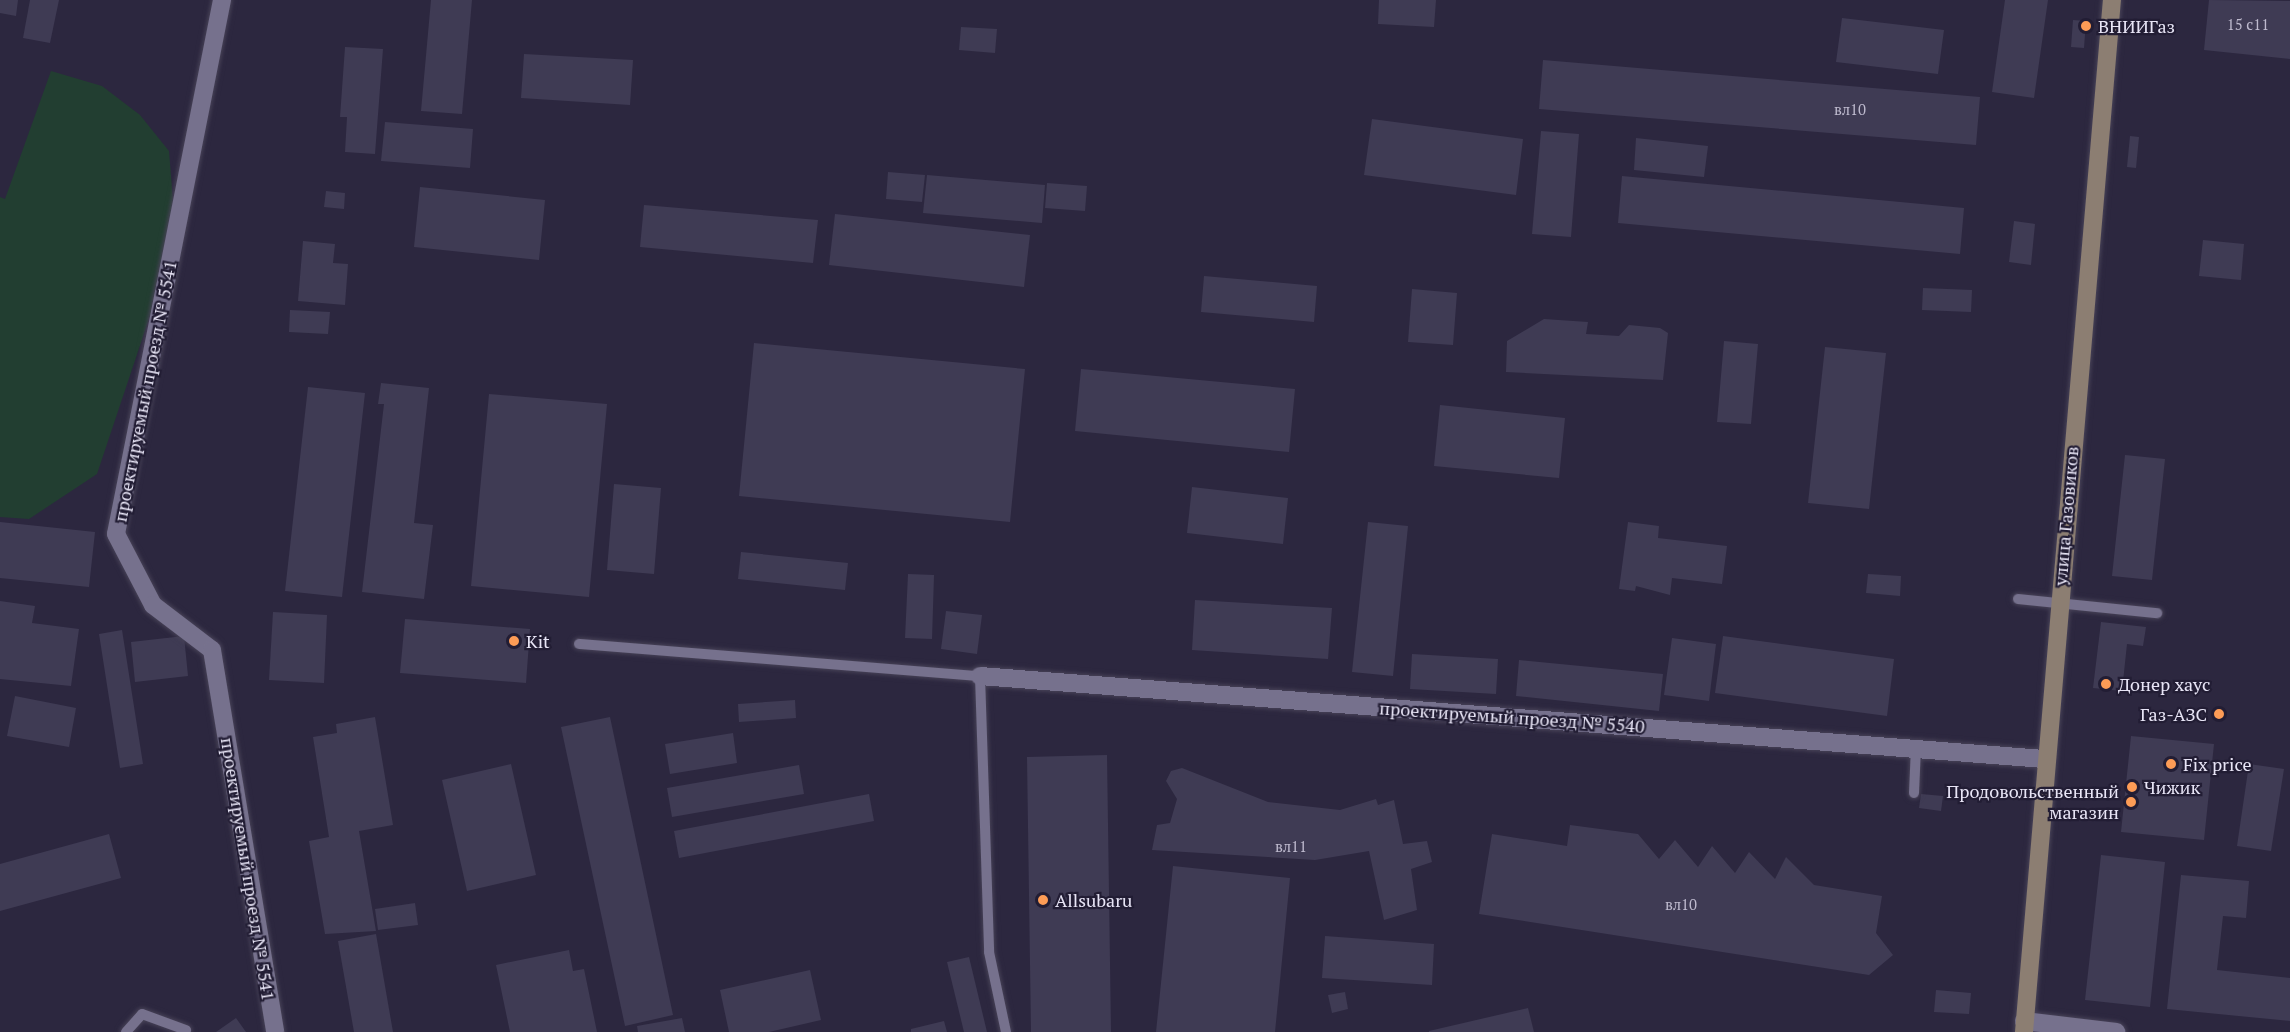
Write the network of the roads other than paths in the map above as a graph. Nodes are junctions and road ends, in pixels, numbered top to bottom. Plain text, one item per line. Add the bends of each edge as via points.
1 (222, 0) edge
2 (2112, 0) edge
3 (2018, 599) dead end
4 (2058, 603) junction
5 (2157, 613) dead end
6 (579, 644) dead end
7 (980, 676) junction
8 (1916, 748) junction
9 (2043, 759) junction
10 (1914, 793) dead end
11 (2024, 1027) edge
12 (186, 1030) dead end
13 (126, 1032) edge
14 (275, 1032) edge
15 (1006, 1032) edge
16 (2116, 1032) edge

1 - 14 street, проектируемый проезд № 5541 via 116,534 153,605 212,650
2 - 4 street, улица Газовиков
3 - 4 lane
4 - 5 lane
4 - 9 street, улица Газовиков
6 - 7 lane
7 - 8 street, проектируемый проезд № 5540
7 - 15 lane via 989,952
8 - 9 street, проектируемый проезд № 5540
8 - 10 lane
9 - 11 street, улица Газовиков
11 - 16 street
12 - 13 lane via 142,1014

